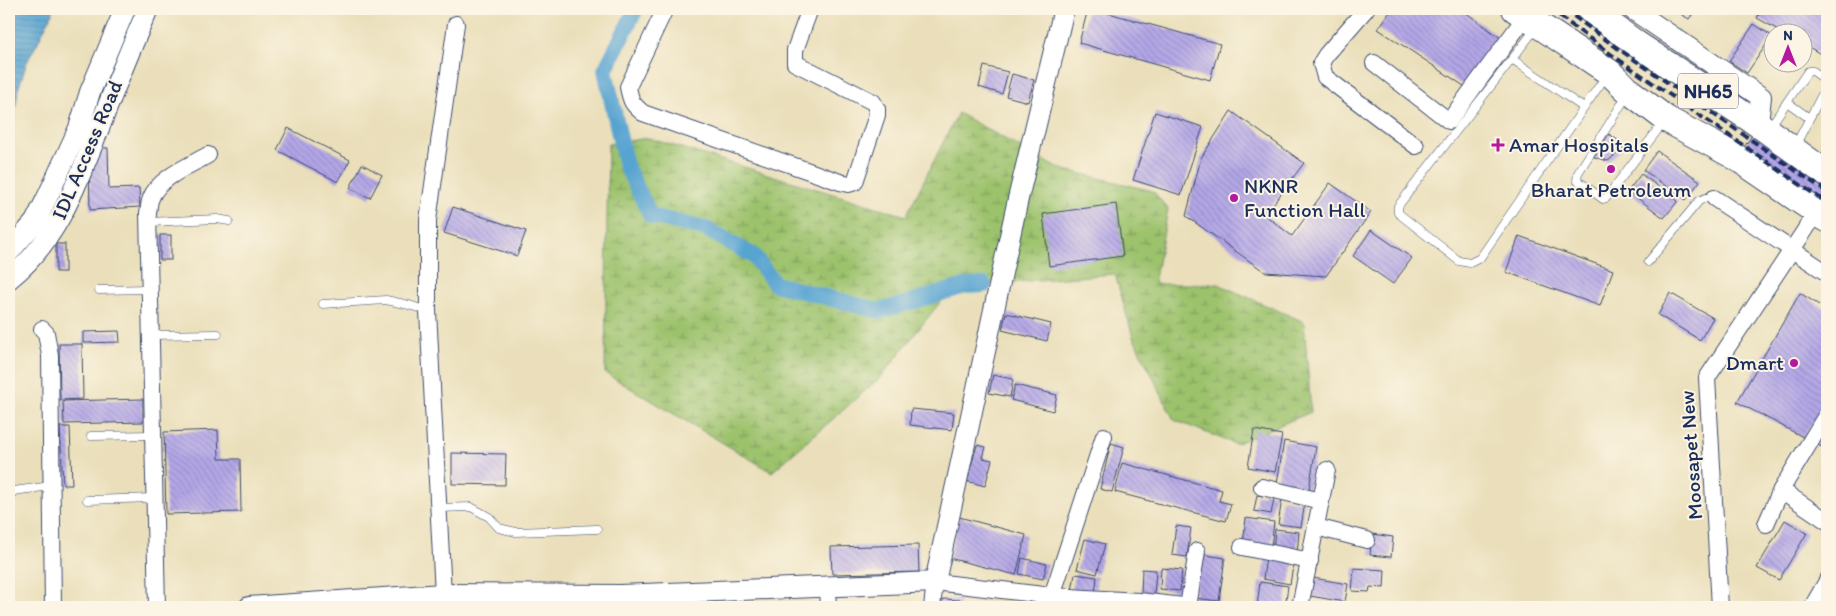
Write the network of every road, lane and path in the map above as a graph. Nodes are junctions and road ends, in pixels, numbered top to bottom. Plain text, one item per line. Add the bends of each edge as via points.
1 (125, 9) edge
2 (148, 9) edge
3 (665, 9) edge
4 (810, 9) edge
5 (1064, 9) edge
6 (1366, 9) edge
7 (1590, 9) edge
8 (1642, 12) edge
9 (1526, 16) edge
10 (456, 24) dead end
11 (1635, 43) junction
12 (1512, 59) junction
13 (1374, 63) dead end
14 (1609, 72) junction
15 (1827, 83) edge
16 (1629, 91) junction
17 (1787, 102) junction
18 (1584, 108) junction
19 (1809, 118) junction
20 (1666, 119) junction
21 (1763, 127) junction
22 (1416, 146) dead end
23 (1793, 150) junction
24 (208, 155) dead end
25 (1827, 174) edge
26 (1714, 198) joint
27 (1822, 216) edge
28 (228, 221) dead end
29 (148, 222) junction
30 (1792, 249) junction
31 (9, 252) edge
32 (1648, 262) dead end
33 (1827, 273) edge
34 (9, 279) edge
35 (150, 289) junction
36 (99, 290) dead end
37 (323, 304) dead end
38 (428, 311) junction
39 (42, 329) dead end
40 (218, 334) dead end
41 (151, 335) junction
42 (1827, 414) edge
43 (154, 435) junction
44 (91, 436) dead end
45 (1104, 436) dead end
46 (1327, 470) dead end
47 (52, 486) junction
48 (1262, 487) dead end
49 (1780, 490) junction
50 (155, 498) junction
51 (87, 500) dead end
52 (1321, 500) junction
53 (9, 501) edge
54 (438, 508) junction
55 (1827, 522) edge
56 (1766, 524) dead end
57 (1316, 527) junction
58 (597, 529) dead end
59 (1368, 540) dead end
60 (1242, 547) dead end
61 (1197, 551) dead end
62 (1310, 561) junction
63 (1827, 581) edge
64 (935, 582) junction
65 (443, 594) junction
66 (1052, 596) junction
67 (827, 598) edge
68 (483, 601) edge
69 (319, 605) edge
70 (53, 607) edge
71 (157, 607) edge
72 (248, 607) edge
73 (932, 607) edge
74 (1190, 607) edge
75 (1300, 607) edge
76 (1720, 607) edge
77 (1812, 607) edge

1 - 31 street via 90,92 79,128 46,200 35,222
2 - 34 street, IDL Access Road via 74,190 49,237 26,265
3 - 4 street via 628,88 630,101 637,108 643,113 849,184 855,182 877,109 873,102 795,63 795,50
5 - 64 street via 1018,199
6 - 22 street via 1326,55 1321,63 1322,70 1326,77
7 - 11 highway, NH65
8 - 11 street
8 - 21 street via 1762,97
9 - 12 lane
9 - 13 street via 1449,121
9 - 14 highway, NH65
10 - 38 street via 428,220
11 - 21 highway, NH65
12 - 18 lane
12 - 18 lane via 1398,206 1398,213 1460,261 1470,263 1480,258
14 - 16 highway, NH65
14 - 18 lane
15 - 17 lane via 1813,71 1808,71
15 - 19 lane
16 - 20 highway, NH65
16 - 20 lane via 1578,173 1577,180 1606,198
17 - 19 lane
17 - 21 lane
19 - 23 lane
20 - 27 highway, NH65 via 1736,157
21 - 23 highway, NH65
23 - 25 highway, NH65
24 - 29 street via 159,185 151,197
26 - 30 street
26 - 32 lane via 1699,201
27 - 30 street, Moosapet New
28 - 29 lane
29 - 35 street
30 - 33 street
30 - 76 street, Moosapet New via 1707,378
35 - 36 lane
35 - 41 street
37 - 38 lane via 386,300
38 - 54 street
39 - 47 street via 46,333 50,356
40 - 41 lane
41 - 43 street
42 - 49 street
43 - 44 lane
43 - 50 street
45 - 66 street
46 - 52 street
47 - 53 lane via 13,491
47 - 70 street
48 - 52 street
49 - 55 street
49 - 56 street
50 - 51 lane
50 - 71 street
52 - 57 street
54 - 58 lane via 472,507 489,517 499,528 516,532
54 - 65 street
57 - 59 street
57 - 62 street
60 - 62 street
61 - 74 street
62 - 75 street
63 - 77 street
64 - 66 street
64 - 67 street
64 - 73 street
65 - 68 street
65 - 69 street
66 - 74 street
67 - 68 street via 620,595
69 - 72 street

